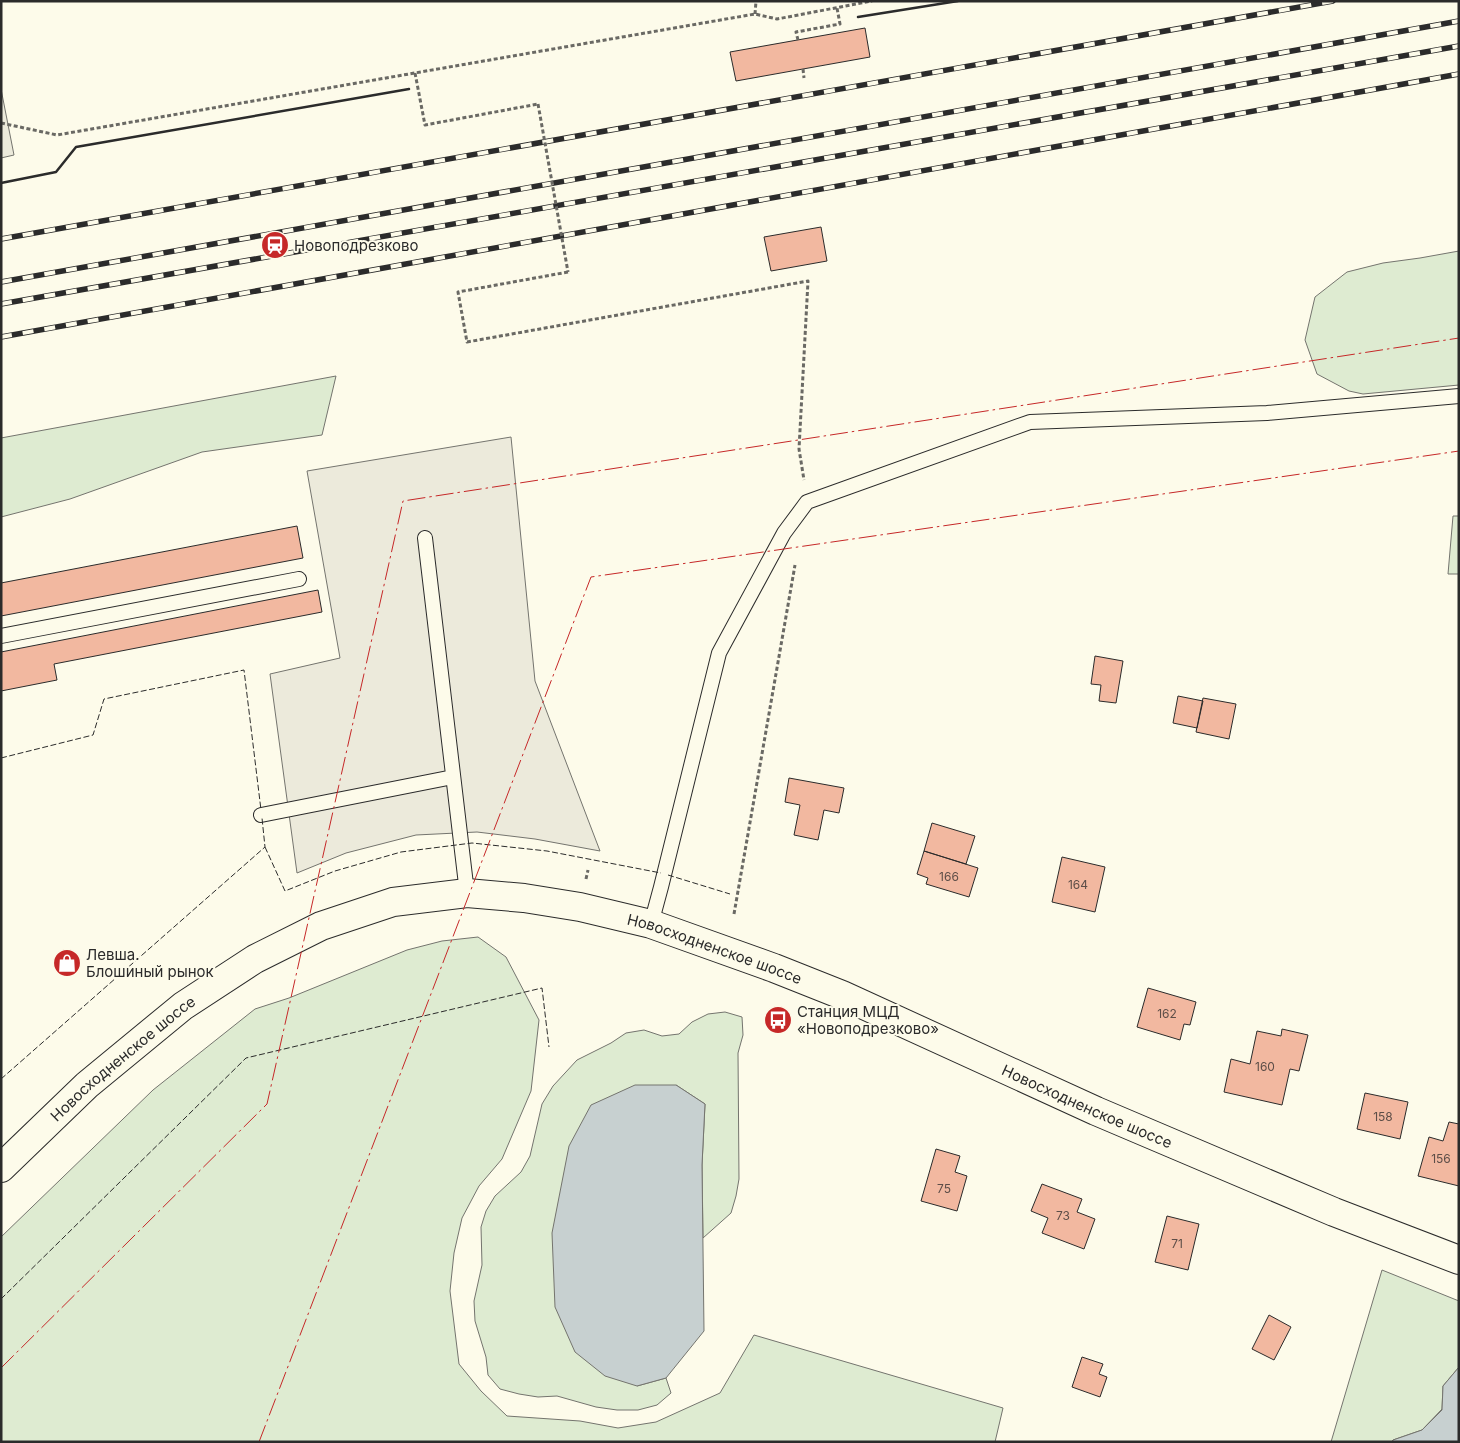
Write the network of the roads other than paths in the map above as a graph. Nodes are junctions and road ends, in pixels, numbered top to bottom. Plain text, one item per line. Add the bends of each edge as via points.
1 (1459, 396) edge
2 (425, 538) dead end
3 (299, 579) dead end
4 (1, 636) edge
5 (453, 777) junction
6 (261, 815) dead end
7 (467, 893) junction
8 (650, 924) junction
9 (1, 1168) edge
10 (1459, 1260) edge

1 - 8 lane via 1267,413 1030,422 807,502 784,533 718,653
2 - 5 lane
3 - 4 lane
5 - 6 lane
5 - 7 lane
7 - 8 main road, Новосходненское шоссе via 524,898
7 - 9 main road, Новосходненское шоссе via 393,902 321,926 254,959 183,1006 86,1085
8 - 10 main road, Новосходненское шоссе via 842,995 1096,1111 1334,1212

